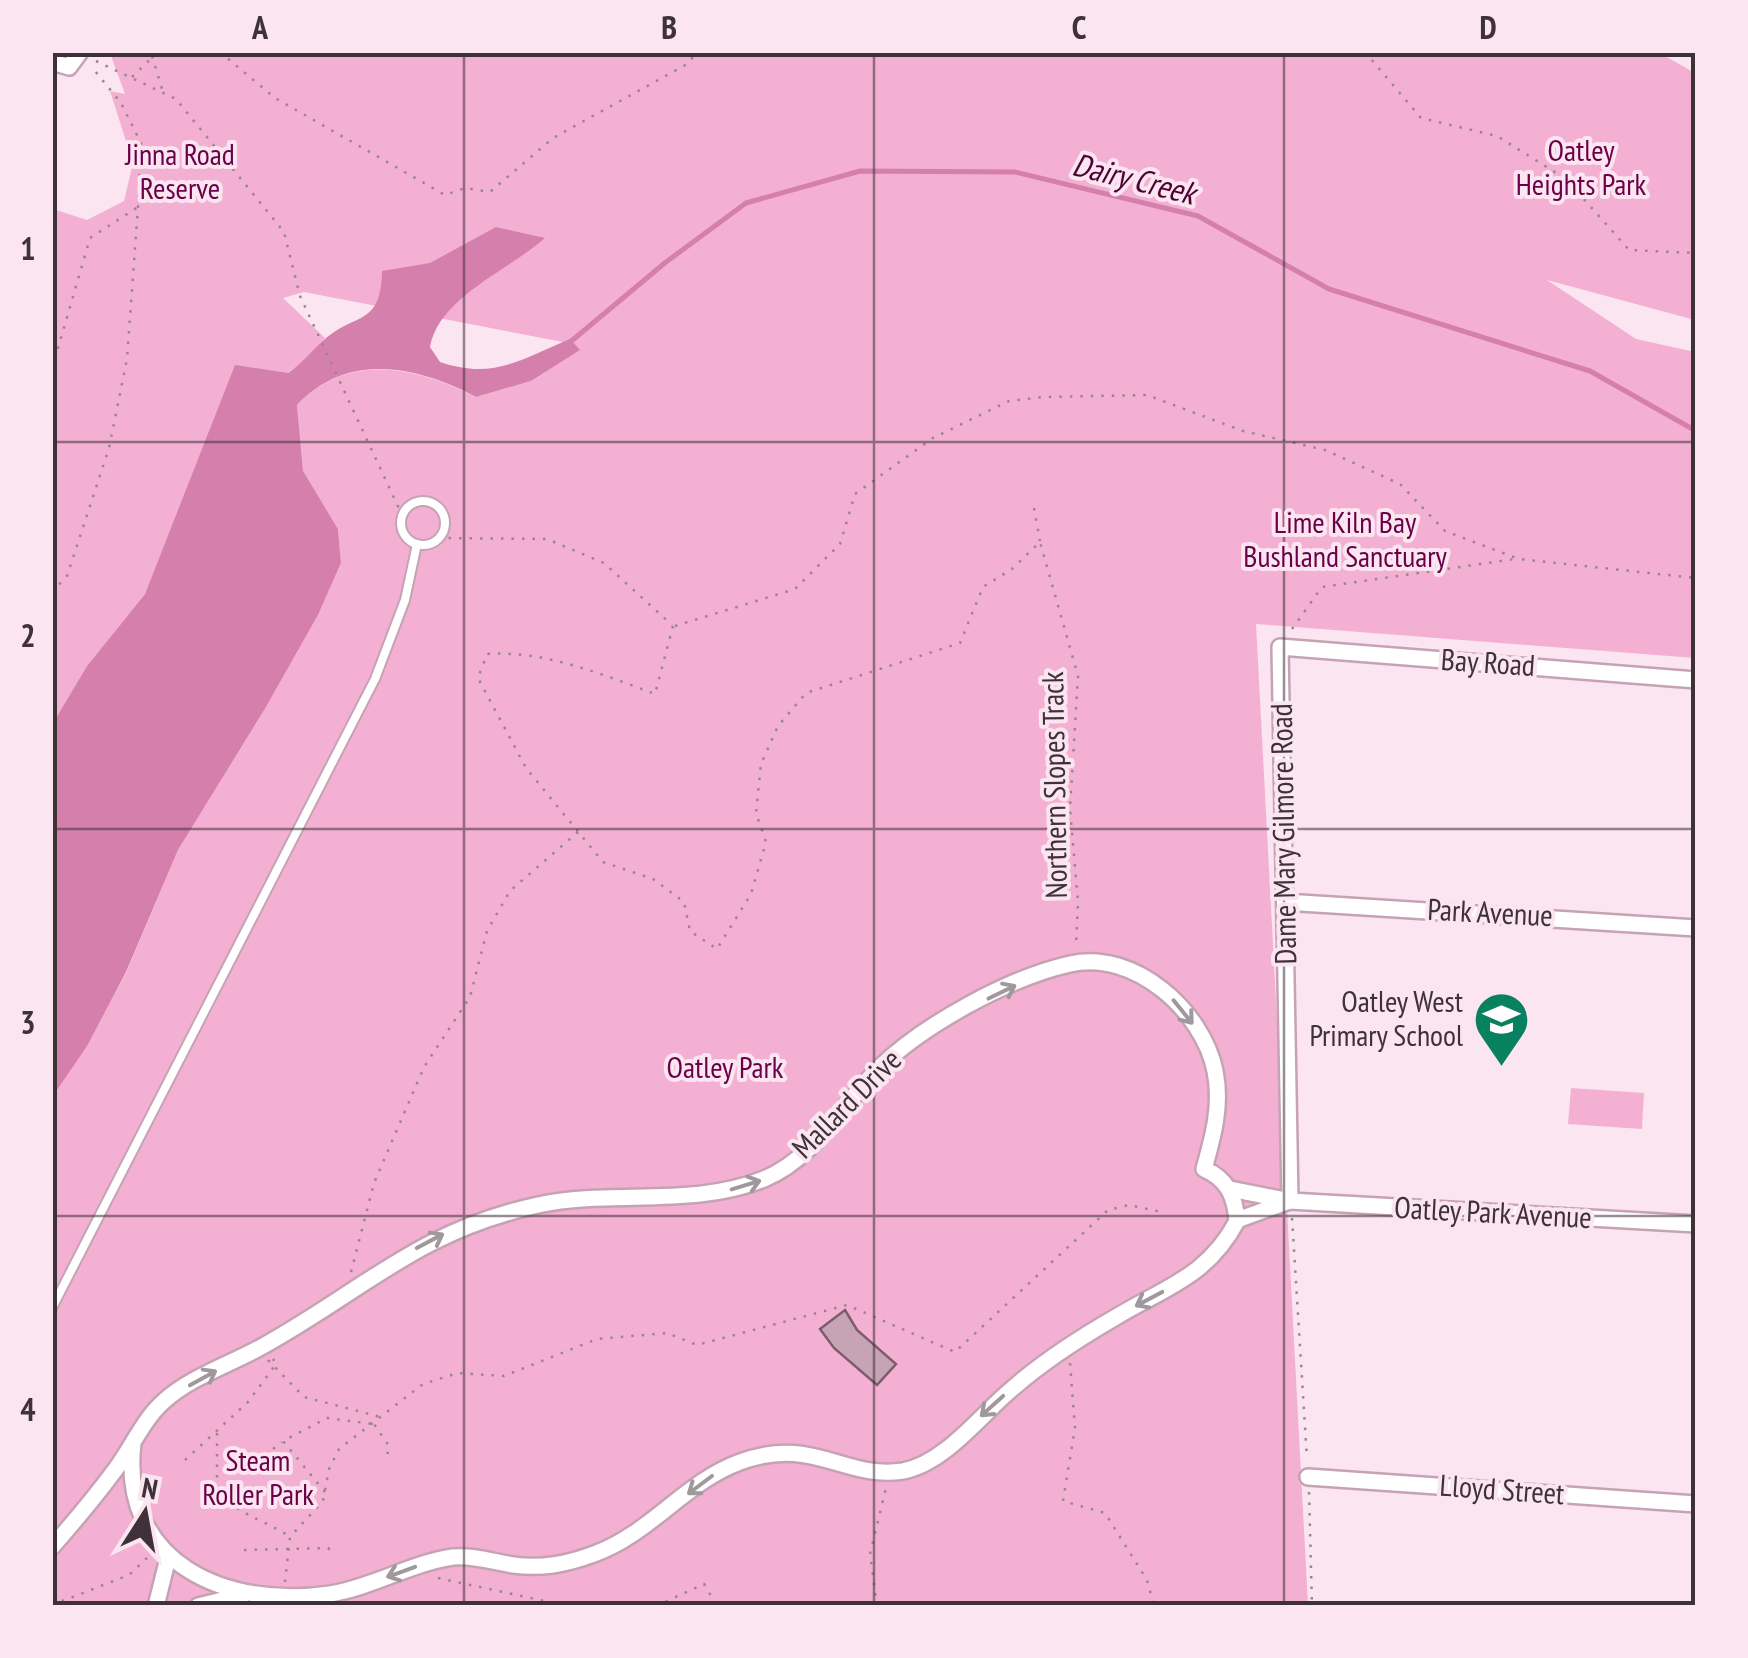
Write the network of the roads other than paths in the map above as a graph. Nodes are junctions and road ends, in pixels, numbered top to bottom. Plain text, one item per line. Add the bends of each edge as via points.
1 (80, 53) edge
2 (52, 62) edge
3 (417, 544) junction
4 (1280, 647) joint
5 (1696, 680) edge
6 (1285, 902) junction
7 (1696, 928) edge
8 (1230, 1190) junction
9 (1290, 1201) junction
10 (1237, 1220) junction
11 (1696, 1224) edge
12 (52, 1308) edge
13 (133, 1443) junction
14 (1308, 1477) road end
15 (1696, 1504) edge
16 (52, 1547) edge
17 (164, 1552) junction
18 (252, 1594) junction
19 (156, 1606) edge
20 (198, 1606) edge

1 - 2 street via 69,66
3 - 3 lane via 403,533 402,515 418,502 437,507 444,526 438,538
3 - 12 lane via 405,600 375,679
4 - 5 street, Bay Road
4 - 6 street, Dame Mary Gilmore Road
6 - 7 street, Park Avenue
6 - 9 street, Dame Mary Gilmore Road
8 - 9 street
8 - 10 street, Mallard Drive
13 -> 8 street, Mallard Drive via 164,1400 268,1352 310,1316 430,1240 503,1213 585,1197 711,1194 768,1178 826,1132 876,1072 920,1035 1075,962 1143,976 1188,1018 1209,1052 1218,1092 1204,1169
9 - 10 street
9 - 11 street, Oatley Park Avenue
10 -> 18 street via 1224,1246 1201,1268 1068,1345 912,1468 890,1472 809,1453 772,1454 722,1470 628,1539 574,1561 539,1568 462,1556 350,1590
13 - 16 street, Mallard Drive
13 - 17 street via 143,1518
14 - 15 street, Lloyd Street
17 - 18 street via 203,1580
17 - 19 street
18 - 20 street

